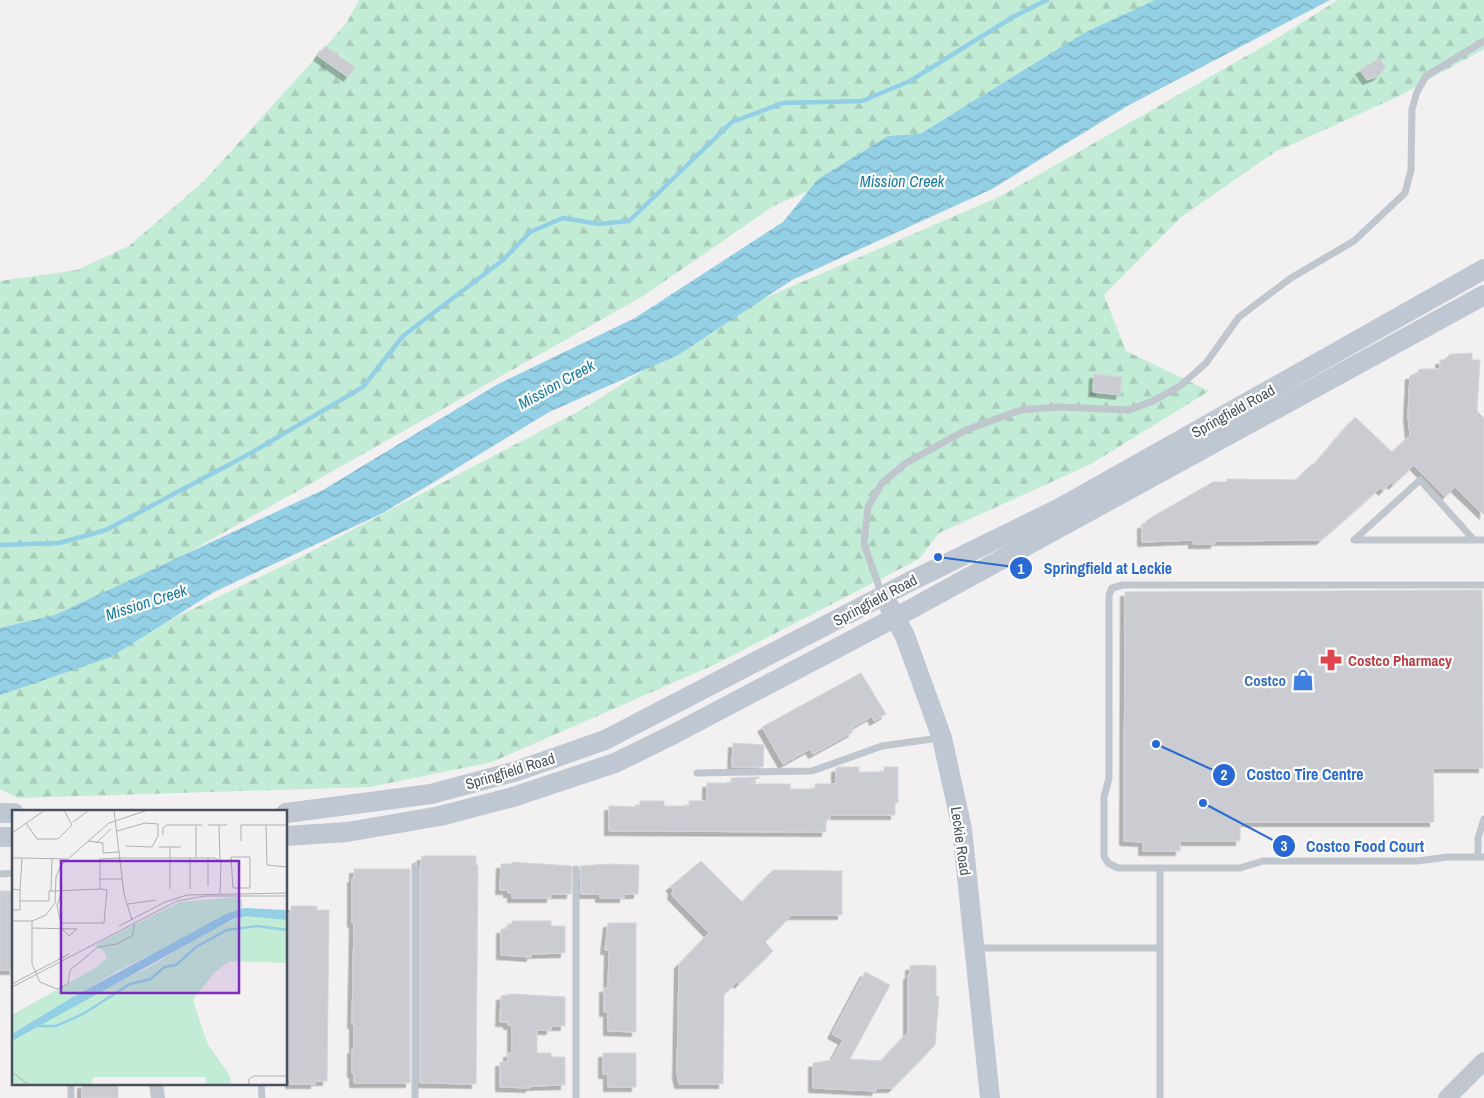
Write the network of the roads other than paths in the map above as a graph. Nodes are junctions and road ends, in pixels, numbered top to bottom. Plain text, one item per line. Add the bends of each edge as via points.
1 (1484, 41) edge
2 (1484, 269) edge
3 (1484, 295) edge
4 (1474, 540) junction
5 (1484, 540) edge
6 (1484, 584) edge
7 (883, 596) junction
8 (895, 618) junction
9 (942, 738) junction
10 (697, 773) dead end
11 (288, 813) edge
12 (1484, 820) edge
13 (288, 836) edge
14 (1481, 857) edge
15 (415, 866) dead end
16 (1160, 868) junction
17 (576, 869) dead end
18 (974, 948) junction
19 (1160, 948) junction
20 (1484, 1060) edge
21 (415, 1098) edge
22 (576, 1098) edge
23 (990, 1098) edge
24 (1160, 1098) edge
25 (1447, 1098) edge

1 - 7 lane via 1426,76 1417,92 1412,109 1411,170 1405,193 1354,240 1292,278 1239,317 1206,363 1180,386 1154,401 1129,410 1058,407 1021,410 966,430 906,462 882,483 868,507 864,544
2 - 7 main road, Springfield Road via 1060,508
3 - 8 main road, Springfield Road
4 - 4 lane via 1464,540 1354,540 1420,480
4 - 5 lane
6 - 16 lane via 1123,584 1112,588 1109,595 1109,778 1104,797 1104,856 1108,864 1118,868
7 - 8 main road, Leckie Road
7 - 11 main road, Springfield Road via 587,746 517,771 431,794
8 - 9 main road, Leckie Road via 905,636
8 - 13 main road, Springfield Road via 615,763 512,797 440,816 347,832
9 - 10 lane via 882,746 812,771
9 - 18 main road, Leckie Road via 962,829
12 - 14 lane via 1478,838
14 - 16 lane via 1417,861 1263,861 1240,868
15 - 21 lane
16 - 19 lane
17 - 22 lane
18 - 19 lane
18 - 23 main road, Leckie Road
19 - 24 lane
20 - 25 street

